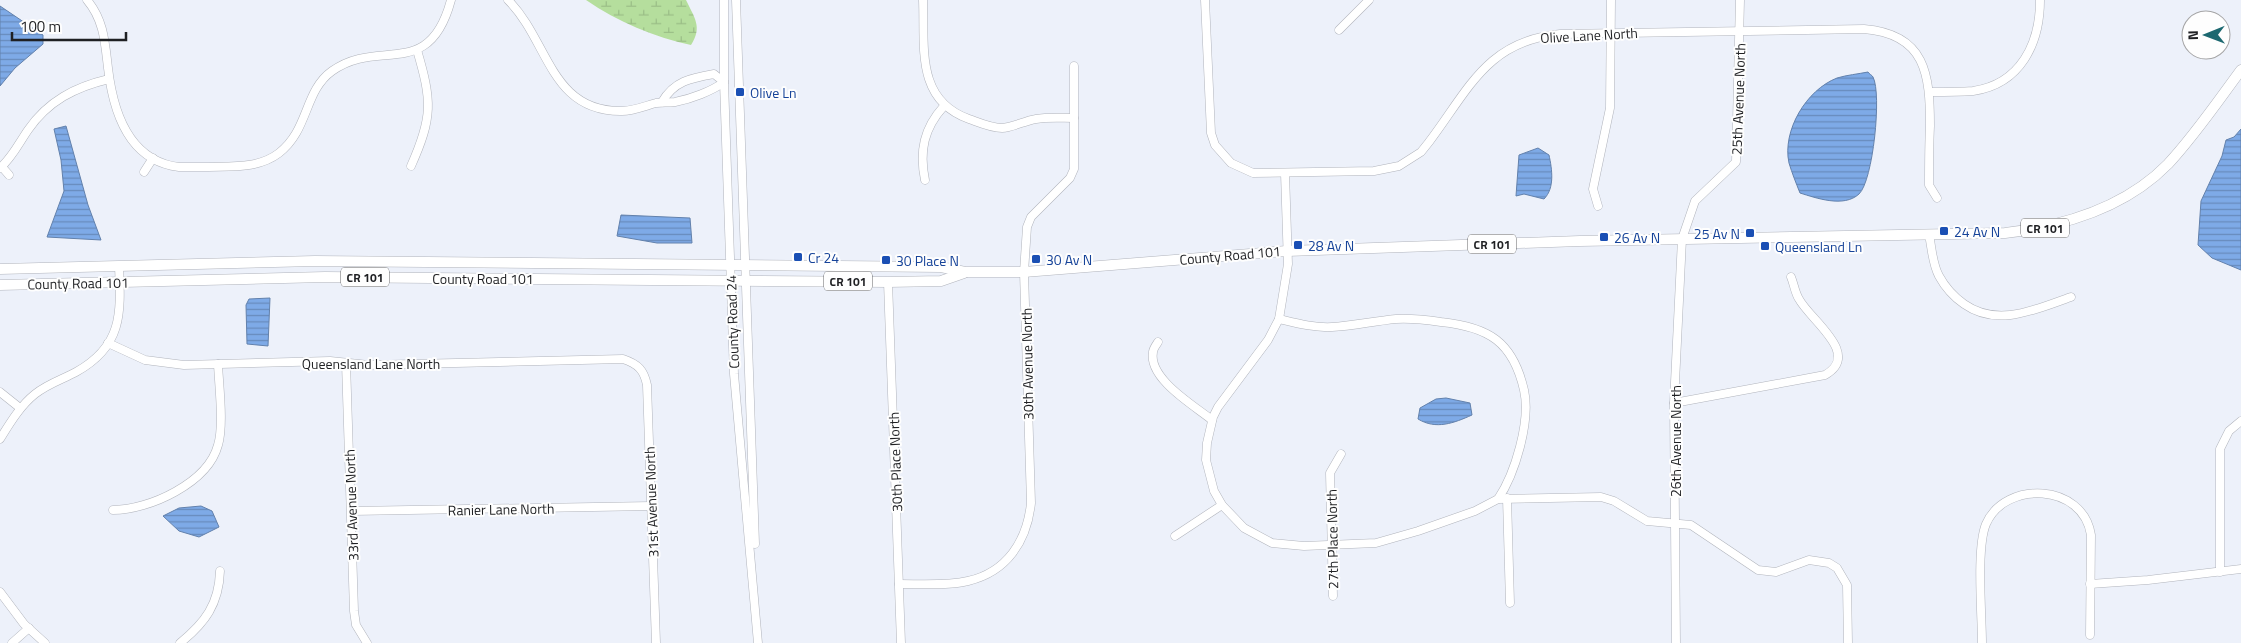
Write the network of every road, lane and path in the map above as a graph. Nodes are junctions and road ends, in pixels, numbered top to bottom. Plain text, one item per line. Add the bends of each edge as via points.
1 (88, 0) edge
2 (451, 0) edge
3 (508, 0) edge
4 (724, 0) edge
5 (736, 0) edge
6 (923, 0) edge
7 (1205, 0) edge
8 (1369, 0) edge
9 (1611, 0) edge
10 (1740, 0) edge
11 (2040, 0) edge
12 (1339, 30) dead end
13 (1740, 30) junction
14 (1611, 33) junction
15 (417, 50) junction
16 (1074, 66) dead end
17 (2241, 70) edge
18 (109, 79) junction
19 (740, 81) junction
20 (724, 82) junction
21 (1930, 92) junction
22 (662, 102) junction
23 (944, 106) junction
24 (1074, 118) junction
25 (153, 158) junction
26 (411, 166) dead end
27 (1, 168) edge
28 (144, 172) dead end
29 (1285, 173) junction
30 (10, 175) dead end
31 (926, 180) dead end
32 (1937, 198) dead end
33 (1598, 206) dead end
34 (1928, 235) junction
35 (1682, 239) junction
36 (1287, 251) junction
37 (730, 264) junction
38 (746, 264) junction
39 (119, 266) junction
40 (0, 269) edge
41 (964, 272) junction
42 (1024, 272) junction
43 (1791, 277) dead end
44 (730, 280) junction
45 (746, 280) junction
46 (120, 282) junction
47 (888, 282) junction
48 (0, 285) edge
49 (2070, 297) dead end
50 (1279, 319) junction
51 (1158, 342) dead end
52 (108, 343) junction
53 (346, 363) junction
54 (218, 364) junction
55 (637, 365) joint
56 (0, 392) edge
57 (1674, 403) junction
58 (20, 408) junction
59 (1212, 420) junction
60 (2241, 421) edge
61 (0, 439) edge
62 (1341, 454) dead end
63 (1507, 498) junction
64 (1498, 499) junction
65 (1222, 505) junction
66 (651, 506) junction
67 (113, 510) dead end
68 (352, 511) junction
69 (1675, 522) junction
70 (1175, 536) dead end
71 (1332, 546) junction
72 (2241, 569) edge
73 (220, 571) dead end
74 (2220, 572) junction
75 (899, 584) junction
76 (2090, 584) junction
77 (0, 592) edge
78 (1333, 596) dead end
79 (1510, 602) dead end
80 (28, 628) junction
81 (2090, 634) dead end
82 (12, 643) edge
83 (45, 643) edge
84 (180, 643) edge
85 (367, 643) edge
86 (656, 643) edge
87 (758, 643) edge
88 (901, 643) edge
89 (1676, 643) edge
90 (1848, 643) edge
91 (1982, 643) edge

1 - 18 street via 100,19
2 - 15 street via 438,32
3 - 22 street via 522,17 557,78 576,98 603,110 624,111
4 - 20 street, County Road 24
5 - 19 street, County Road 24
6 - 23 street via 927,76 936,97
7 - 29 street, Olive Lane North via 1209,121 1215,145 1231,163 1253,173
8 - 12 street
9 - 14 street
10 - 13 street, 25th Avenue North
11 - 21 street via 2036,39 2022,64 2012,73 1987,88
13 - 14 street, Olive Lane North
13 - 21 street, Olive Lane North via 1864,29 1885,32 1905,42 1915,52 1923,64
13 - 35 street, 25th Avenue North via 1736,162 1695,201
14 - 29 street, Olive Lane North via 1528,39 1500,54 1488,64 1421,152 1399,166 1374,171
14 - 33 street via 1610,108 1592,189
15 - 25 street via 396,56 351,60 339,66 319,84 296,135 283,150 266,161 241,166 184,167
15 - 26 street via 429,95 429,112
16 - 24 street, 30th Avenue North
17 - 34 main road, County Road 101 / CR 101 via 2167,164 2108,205 2080,218 2034,230
18 - 25 street via 116,109 130,138
18 - 27 street via 80,87 52,104
19 - 20 street
19 - 38 street, County Road 24
20 - 22 street via 676,102
20 - 22 street via 714,74 689,80 669,90
20 - 37 street, County Road 24
21 - 32 street, Olive Lane North via 1929,185
23 - 24 street via 965,118 999,128 1035,119
23 - 31 street via 930,123 925,137 922,166
24 - 42 street, 30th Avenue North via 1074,169 1070,178 1031,217 1027,227
25 - 28 street
27 - 30 street
29 - 36 street
34 - 35 main road, County Road 101 / CR 101
34 - 49 street via 1939,276 1956,298 1975,310 2010,316
35 - 36 main road, County Road 101 / CR 101
35 - 57 street, 26th Avenue North
36 - 42 main road, County Road 101 / CR 101
36 - 50 street via 1288,264
37 - 38 main road, County Road 101 / CR 101
37 - 39 main road, County Road 101 / CR 101 via 315,261
37 - 44 street, County Road 24
38 - 41 main road, County Road 101 / CR 101 via 941,266
38 - 45 street, County Road 24
39 - 40 main road, County Road 101 / CR 101
39 - 46 street
41 - 42 main road, County Road 101 / CR 101
41 - 47 main road, County Road 101 / CR 101 via 941,281
42 - 75 street, 30th Avenue North via 1031,503 1025,534 1008,558 983,576 953,583
43 - 57 street via 1799,300 1836,345 1838,359 1831,371 1825,375
44 - 45 main road, County Road 101 / CR 101
44 - 46 main road, County Road 101 / CR 101 via 325,277
44 - 87 street, County Road 24 via 734,374
45 - 47 main road, County Road 101 / CR 101
45 - 87 street, County Road 24
46 - 48 main road, County Road 101 / CR 101
46 - 52 street via 120,312
47 - 75 street, 30th Place North
50 - 59 street via 1276,329 1218,407
50 - 64 street via 1315,327 1398,319 1429,320 1472,326 1496,338 1506,348 1521,378 1525,410 1512,473
51 - 59 street via 1153,353 1154,363 1165,384
52 - 54 street, Queensland Lane North via 145,360 184,365
52 - 58 street via 89,364 36,393
53 - 54 street, Queensland Lane North
53 - 55 street, Queensland Lane North via 623,359
53 - 68 street, 33rd Avenue North
54 - 67 street via 219,444 206,468 155,503
55 - 66 street, 31st Avenue North via 643,371 647,385
56 - 58 street
57 - 69 street, 26th Avenue North
58 - 61 street
59 - 65 street via 1206,460 1214,491
60 - 74 street via 2230,431 2220,449
62 - 71 street, 27th Place North via 1330,473
63 - 64 street
63 - 69 street via 1601,497 1647,521
63 - 79 street
64 - 71 street via 1398,539
65 - 70 street
65 - 71 street via 1244,528 1272,543
66 - 68 street, Ranier Lane North
66 - 86 street, 31st Avenue North
68 - 85 street, 33rd Avenue North via 354,610 356,625
69 - 89 street, 26th Avenue North
69 - 90 street via 1691,525 1758,570 1776,572 1809,560 1824,561 1837,568 1847,585
71 - 78 street, 27th Place North
72 - 74 street
73 - 84 street via 220,586 210,614
74 - 76 street
75 - 88 street, 30th Place North
76 - 81 street
76 - 91 street via 2089,523 2078,507 2061,496 2035,494 2011,499 2001,505 1986,524 1981,547
77 - 80 street
80 - 82 street
80 - 83 street

